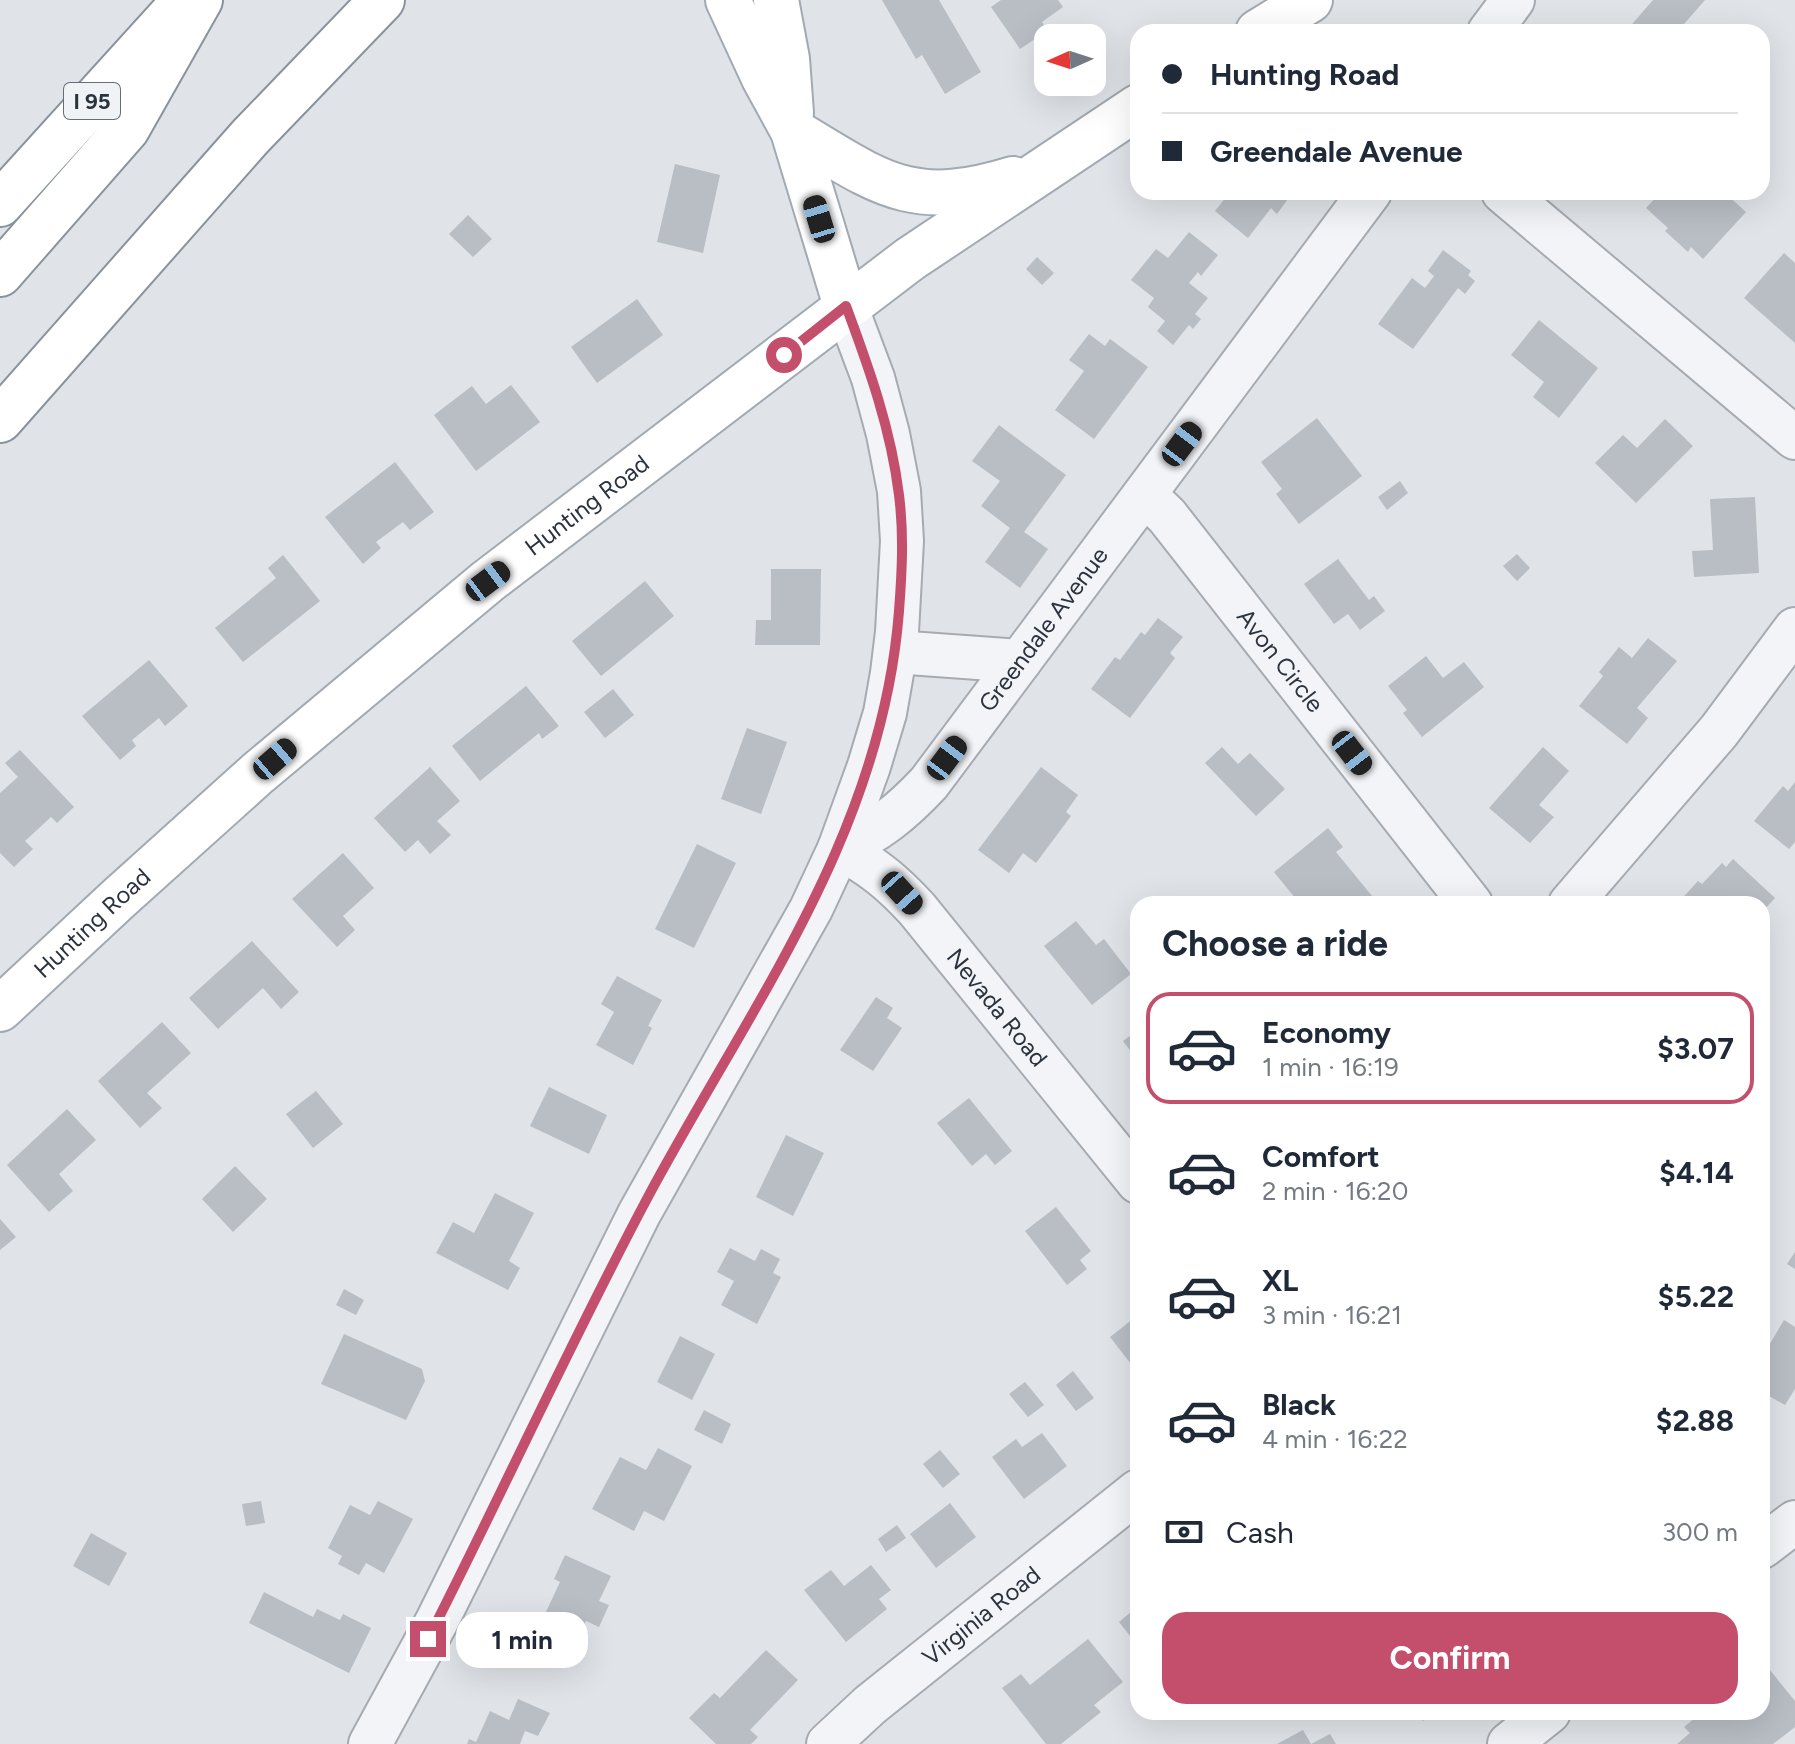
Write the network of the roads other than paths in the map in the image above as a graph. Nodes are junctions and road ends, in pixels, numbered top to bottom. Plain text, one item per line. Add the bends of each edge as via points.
1 (186, 0) edge
2 (200, 0) edge
3 (382, 0) edge
4 (728, 0) edge
5 (776, 0) edge
6 (1310, 0) edge
7 (1513, 0) edge
8 (1271, 24) edge
9 (1495, 24) edge
10 (1130, 112) edge
11 (793, 131) junction
12 (1044, 168) junction
13 (1364, 200) edge
14 (1512, 200) edge
15 (0, 204) edge
16 (0, 274) edge
17 (846, 306) junction
18 (0, 420) edge
19 (1795, 438) edge
20 (1145, 495) junction
21 (1795, 629) edge
22 (895, 652) junction
23 (1020, 661) junction
24 (839, 849) junction
25 (1465, 896) edge
26 (1577, 896) edge
27 (0, 1009) edge
28 (1130, 1172) edge
29 (1130, 1497) edge
30 (1795, 1522) edge
31 (1770, 1541) edge
32 (1539, 1720) edge
33 (370, 1744) edge
34 (828, 1744) edge
35 (1509, 1744) edge

1 - 15 main road, I 95
2 - 16 main road via 127,129
3 - 18 main road via 250,137
4 - 11 main road
5 - 11 main road
6 - 8 main road
7 - 9 street
10 - 12 main road, Hunting Road
11 - 12 main road via 881,183 912,192 966,190
11 - 17 main road
12 - 17 main road, Hunting Road
13 - 20 street, Greendale Avenue
14 - 19 street
17 - 22 street via 873,378 899,491 902,566
17 - 27 main road, Hunting Road via 425,633 248,782
20 - 23 street, Greendale Avenue
20 - 25 street, Avon Circle via 1167,516
21 - 26 street via 1719,731
22 - 23 street
22 - 24 street via 878,738
23 - 24 street, Greendale Avenue via 914,799 878,830
24 - 28 street, Nevada Road via 879,872 917,909
24 - 33 street via 794,941 639,1214 431,1633
29 - 34 street, Virginia Road
30 - 31 street
32 - 35 street

